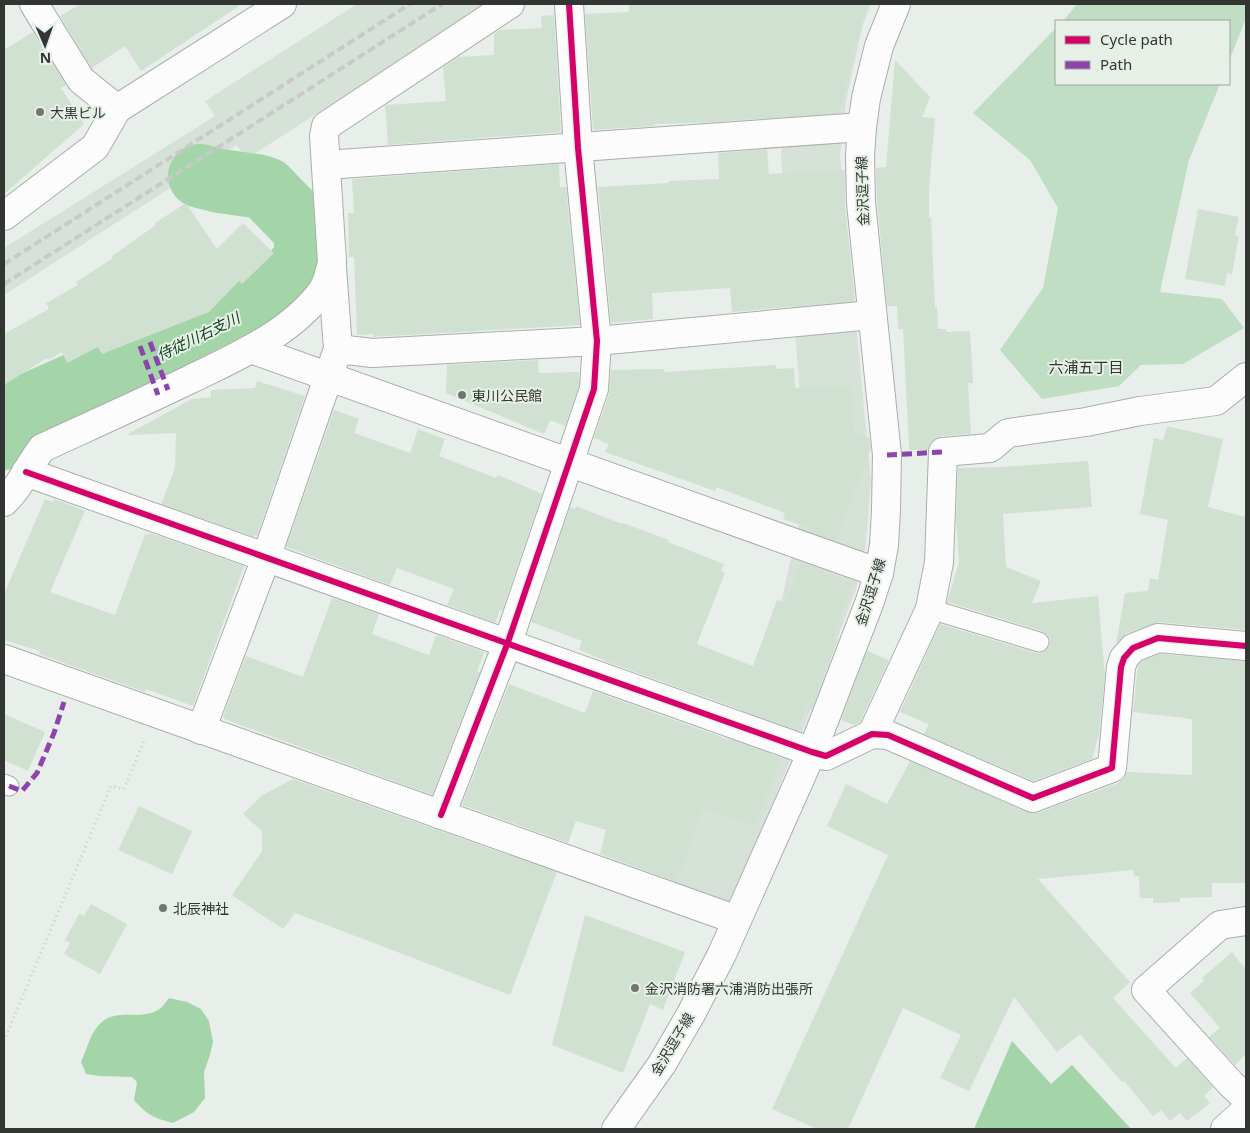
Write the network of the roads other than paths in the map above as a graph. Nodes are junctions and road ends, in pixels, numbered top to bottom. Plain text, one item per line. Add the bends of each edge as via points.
1 (34, 4) edge
2 (282, 4) edge
3 (510, 4) edge
4 (569, 4) edge
5 (896, 4) edge
6 (117, 110) junction
7 (862, 127) junction
8 (578, 148) junction
9 (326, 165) junction
10 (4, 216) edge
11 (332, 262) junction
12 (872, 315) junction
13 (597, 341) junction
14 (251, 349) junction
15 (338, 349) junction
16 (328, 377) junction
17 (1246, 377) edge
18 (570, 462) junction
19 (26, 472) junction
20 (4, 502) edge
21 (266, 558) junction
22 (879, 573) junction
23 (930, 609) junction
24 (508, 642) junction
25 (1039, 642) dead end
26 (1246, 646) edge
27 (4, 659) edge
28 (201, 730) junction
29 (872, 734) junction
30 (812, 752) junction
31 (441, 815) junction
32 (737, 920) junction
33 (1246, 921) edge
34 (1246, 1098) edge
35 (1246, 1110) edge
36 (616, 1129) edge
37 (1225, 1129) edge

1 - 6 street via 81,80
2 - 6 street
3 - 9 street via 326,126
4 - 8 street
5 - 7 street, 金沢逗子線 via 880,46
6 - 10 street via 95,147
7 - 8 street
7 - 12 street, 金沢逗子線 via 861,203
8 - 9 street
8 - 13 street
9 - 11 street
11 - 14 street via 322,291 281,331
11 - 15 street
12 - 13 street
12 - 22 street, 金沢逗子線 via 887,455 884,545
13 - 15 street via 372,353
13 - 18 street via 594,389
14 - 16 street
14 - 19 street via 42,448
15 - 16 street
16 - 18 street
16 - 21 street
17 - 23 street via 1216,401 1008,433 990,448 943,452 939,562
18 - 22 street
18 - 24 street
19 - 20 street via 17,489
19 - 21 street
21 - 24 street
21 - 28 street
22 - 30 street, 金沢逗子線
23 - 25 lane
23 - 29 street
24 - 30 street
24 - 31 street
26 - 29 street via 1158,638 1133,648 1124,658 1121,668 1112,768 1033,798 888,735
27 - 28 street
28 - 31 street
29 - 30 street via 826,756
30 - 32 street, 金沢逗子線
31 - 32 street
32 - 36 street, 金沢逗子線 via 691,1014 662,1064
33 - 34 street via 1220,925 1146,990
35 - 37 street

